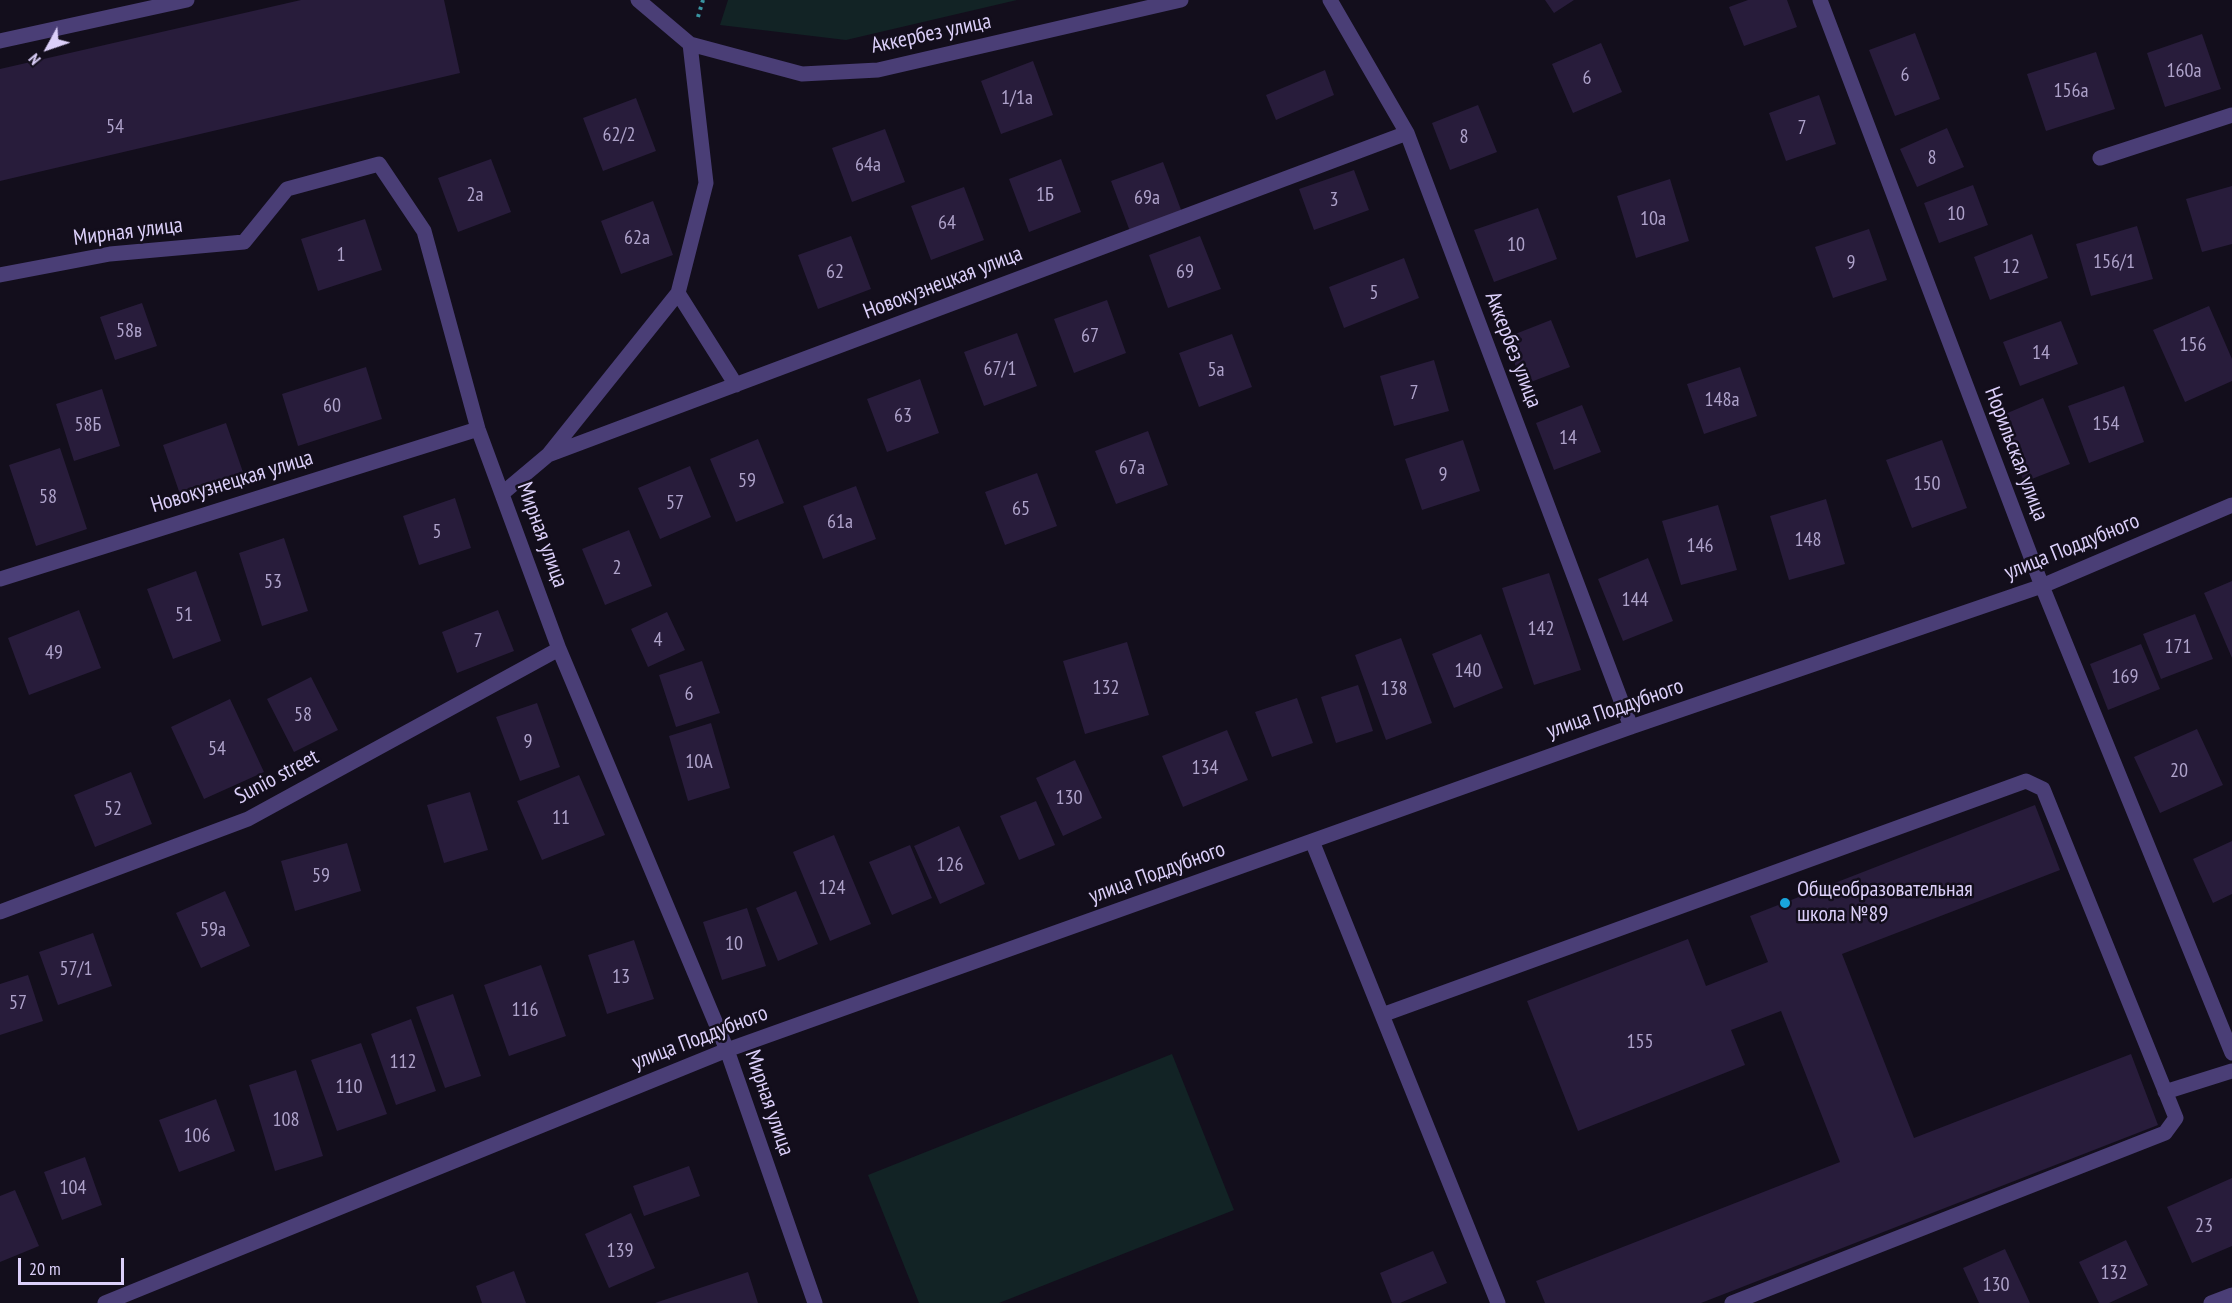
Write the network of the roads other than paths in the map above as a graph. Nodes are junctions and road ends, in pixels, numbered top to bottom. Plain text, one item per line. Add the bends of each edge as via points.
1 (187, 0) edge
2 (638, 0) edge
3 (1181, 0) edge
4 (1330, 0) edge
5 (1820, 0) edge
6 (0, 41) edge
7 (690, 44) junction
8 (2232, 115) edge
9 (1407, 133) junction
10 (2100, 158) dead end
11 (0, 275) edge
12 (678, 293) junction
13 (736, 385) junction
14 (478, 429) junction
15 (548, 455) junction
16 (504, 492) junction
17 (2232, 505) edge
18 (0, 579) edge
19 (2042, 586) junction
20 (559, 649) junction
21 (1631, 727) junction
22 (1312, 841) junction
23 (0, 912) edge
24 (1382, 1015) junction
25 (2229, 1037) edge
26 (727, 1050) junction
27 (2232, 1053) edge
28 (2232, 1071) edge
29 (2165, 1092) junction
30 (2232, 1295) edge
31 (105, 1303) edge
32 (815, 1303) edge
33 (1498, 1303) edge
34 (1732, 1303) edge
35 (2211, 1303) edge

1 - 6 street
2 - 7 street, Аккербез улица
3 - 7 street, Аккербез улица via 878,70 802,74
4 - 9 street, Аккербез улица
5 - 19 street, Норильская улица
7 - 12 street via 706,183
8 - 10 street
9 - 13 street, Новокузнецкая улица
9 - 21 street, Аккербез улица
11 - 14 street, Мирная улица via 110,254 244,242 287,189 379,164 424,231
12 - 13 street
12 - 15 street
13 - 15 street, Новокузнецкая улица
14 - 16 street, Мирная улица
14 - 18 street, Новокузнецкая улица
15 - 16 street, Новокузнецкая улица
16 - 20 street, Мирная улица
17 - 19 street, улица Поддубного
19 - 21 street, улица Поддубного
19 - 25 street, Норильская улица
20 - 23 street, Sunio street via 248,819
20 - 26 street, Мирная улица
21 - 22 street, улица Поддубного
22 - 24 street
22 - 26 street, улица Поддубного
24 - 29 street via 2026,781 2043,789
24 - 33 street
25 - 27 street, Норильская улица
26 - 31 street, улица Поддубного
26 - 32 street, Мирная улица
28 - 29 street
29 - 34 street via 2176,1118 2165,1132
30 - 35 street

